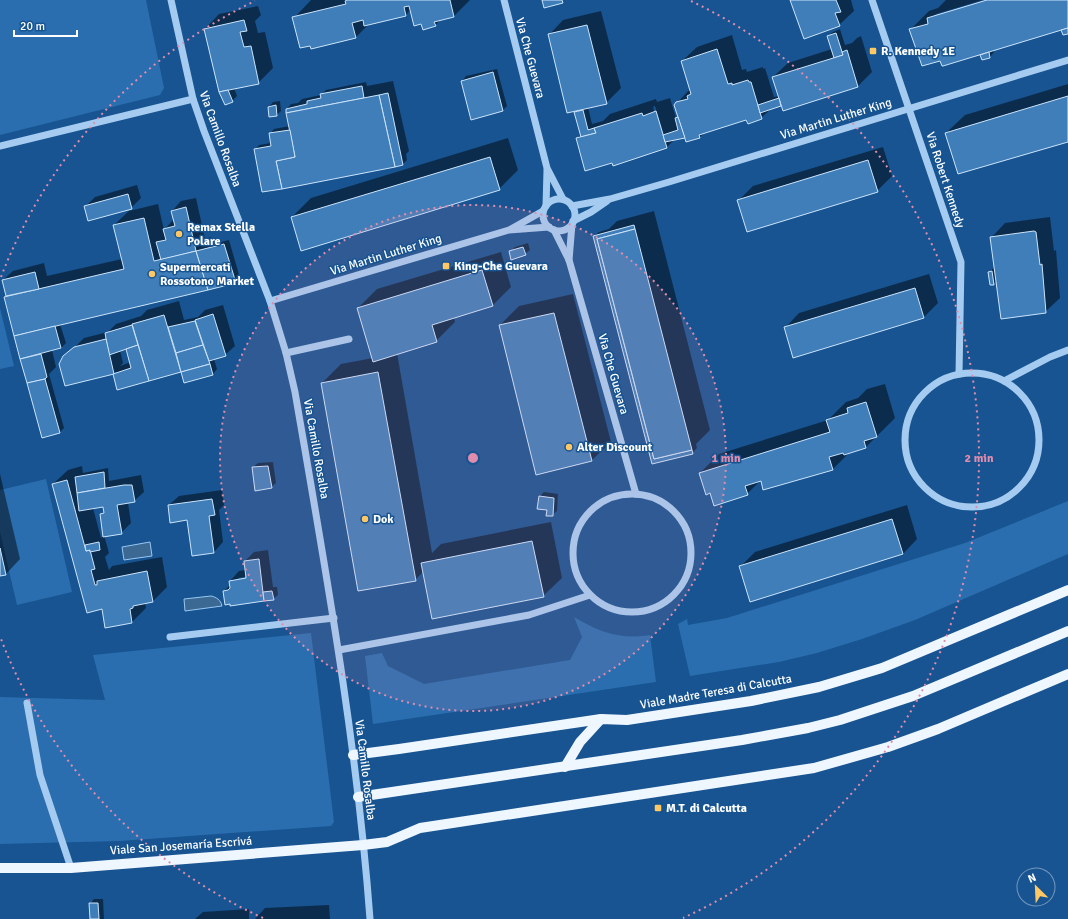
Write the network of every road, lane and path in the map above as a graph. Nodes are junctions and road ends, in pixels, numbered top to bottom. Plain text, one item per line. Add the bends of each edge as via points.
1 (171, 0) edge
2 (504, 0) edge
3 (872, 0) edge
4 (1068, 60) edge
5 (193, 99) junction
6 (909, 108) junction
7 (0, 146) edge
8 (547, 168) junction
9 (563, 199) junction
10 (610, 199) junction
11 (572, 206) junction
12 (545, 208) junction
13 (572, 222) junction
14 (552, 229) junction
15 (509, 230) junction
16 (569, 260) junction
17 (270, 301) junction
18 (349, 338) dead end
19 (1068, 350) edge
20 (286, 352) junction
21 (960, 374) junction
22 (1004, 380) junction
23 (636, 494) junction
24 (1068, 590) edge
25 (590, 595) junction
26 (334, 618) junction
27 (1068, 631) edge
28 (170, 637) dead end
29 (339, 650) junction
30 (1068, 674) edge
31 (27, 703) dead end
32 (601, 719) junction
33 (353, 755) junction
34 (565, 767) junction
35 (358, 797) junction
36 (363, 845) junction
37 (0, 868) edge
38 (71, 868) junction
39 (370, 919) edge

1 - 5 street, Via Camillo Rosalba
2 - 8 street, Via Che Guevara
3 - 6 street, Via Robert Kennedy
4 - 6 street, Via Martin Luther King
5 - 7 street
5 - 17 street, Via Camillo Rosalba
6 - 10 street, Via Martin Luther King
6 - 21 street, Via Robert Kennedy via 961,262
8 - 9 street, Via Che Guevara
8 - 12 street, Via Che Guevara
9 - 11 street
9 - 12 street via 552,200
10 - 11 street, Via Martin Luther King
10 - 13 street, Via Martin Luther King
11 - 13 street
12 - 14 street via 543,219
12 - 15 street, Via Martin Luther King
13 - 14 street via 564,230
13 - 16 street, Via Che Guevara
14 - 15 street, Via Martin Luther King
14 - 16 street, Via Che Guevara
15 - 17 street, Via Martin Luther King
16 - 23 street, Via Che Guevara
17 - 20 street, Via Camillo Rosalba
18 - 20 street
19 - 22 street
20 - 26 street, Via Camillo Rosalba
21 - 22 street via 992,376
21 - 22 street via 932,386 916,402 909,416 904,439 912,472 931,494 950,504 966,507 990,505 1002,500 1021,485 1031,472 1038,450 1037,422 1032,410 1018,391
23 - 25 street via 611,497 594,507 578,527 572,553 580,582
23 - 25 street via 655,498 668,506 681,520 688,536 691,556 687,573 677,590 661,604 650,609 629,612 613,609
24 - 32 main road, Viale Madre Teresa di Calcutta via 882,668 819,687 751,701 627,720
25 - 29 street via 529,615
26 - 28 street
26 - 29 street, Via Camillo Rosalba
27 - 34 main road via 913,696 840,720 742,740
29 - 33 street, Via Camillo Rosalba
30 - 36 main road via 938,729 888,747 814,768 420,828 387,842
31 - 38 street via 40,775
32 - 33 main road, Viale Madre Teresa di Calcutta
32 - 34 main road via 580,742
33 - 35 street, Via Camillo Rosalba
34 - 35 main road
35 - 36 street, Via Camillo Rosalba
36 - 38 main road, Viale San Josemaría Escrivá
36 - 39 street, Via Camillo Rosalba
37 - 38 main road, Viale San Josemaría Escrivá

